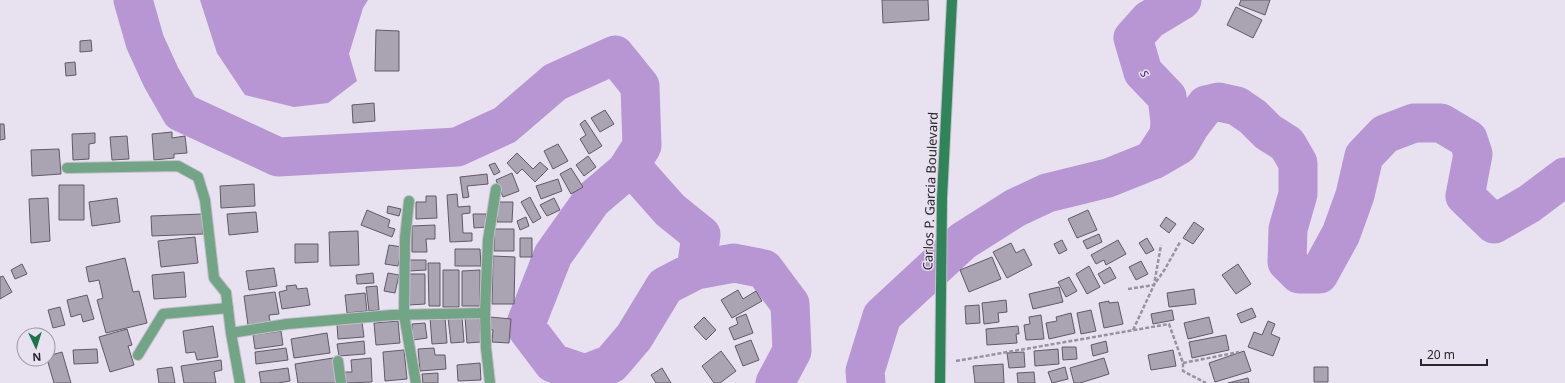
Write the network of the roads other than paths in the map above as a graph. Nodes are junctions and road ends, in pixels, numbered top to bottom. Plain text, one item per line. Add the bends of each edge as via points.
1 (952, 0) edge
2 (67, 168) dead end
3 (496, 189) dead end
4 (409, 201) dead end
5 (228, 308) junction
6 (485, 313) junction
7 (404, 315) junction
8 (230, 333) junction
9 (138, 355) dead end
10 (338, 361) dead end
11 (240, 383) edge
12 (341, 383) edge
13 (416, 383) edge
14 (490, 383) edge
15 (940, 383) edge

1 - 15 main road, Carlos P. Garcia Boulevard via 942,198
2 - 5 street via 178,166 198,177 205,200 214,278 226,292
3 - 6 street via 488,240
4 - 7 street via 405,238
5 - 8 street
5 - 9 street via 163,314
6 - 7 street
6 - 14 street
7 - 8 street via 287,324
7 - 13 street
8 - 11 street
10 - 12 street

